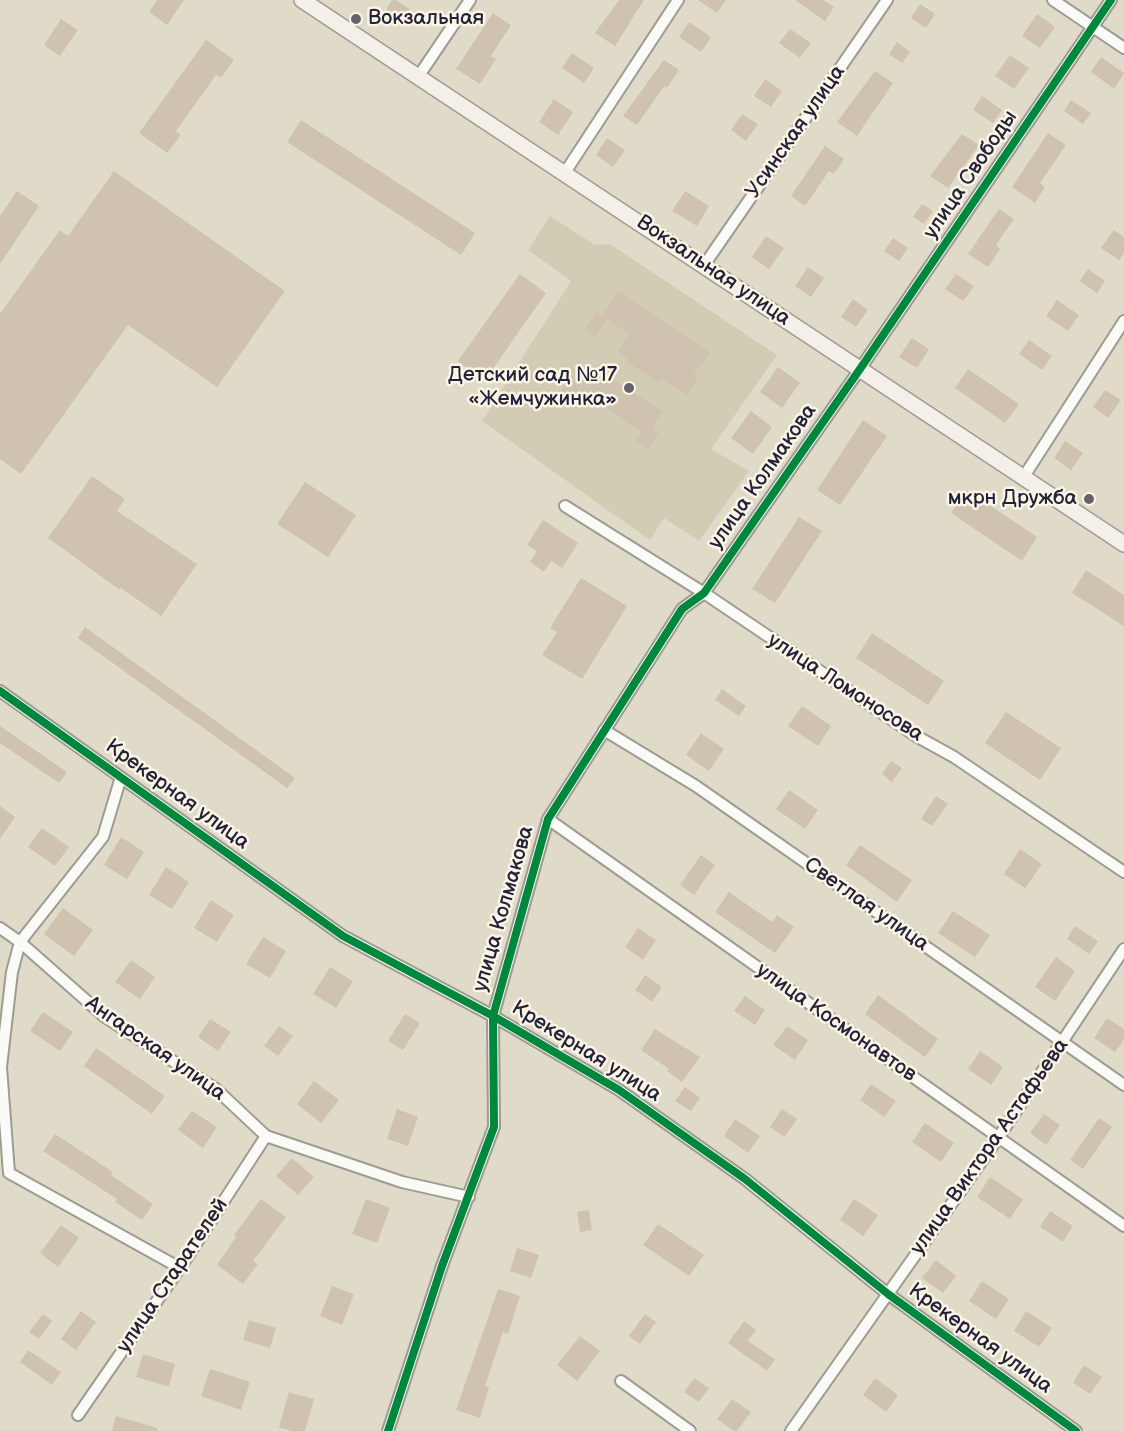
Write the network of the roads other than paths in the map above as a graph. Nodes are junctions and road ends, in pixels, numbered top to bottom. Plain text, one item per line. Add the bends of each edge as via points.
1 (303, 0) edge
2 (470, 0) edge
3 (678, 0) edge
4 (887, 0) edge
5 (1053, 0) edge
6 (1111, 0) edge
7 (1093, 27) junction
8 (1124, 48) edge
9 (418, 77) junction
10 (564, 174) junction
11 (705, 264) junction
12 (1124, 321) edge
13 (860, 369) junction
14 (1023, 478) junction
15 (565, 506) dead end
16 (1124, 544) edge
17 (704, 593) junction
18 (0, 691) edge
19 (604, 730) junction
20 (121, 777) junction
21 (548, 819) junction
22 (1124, 872) edge
23 (0, 928) edge
24 (20, 942) junction
25 (1124, 949) edge
26 (493, 1016) junction
27 (1063, 1041) junction
28 (1124, 1085) edge
29 (266, 1136) junction
30 (998, 1138) junction
31 (469, 1197) junction
32 (1124, 1226) edge
33 (180, 1268) junction
34 (888, 1294) junction
35 (621, 1381) dead end
36 (78, 1415) dead end
37 (388, 1431) edge
38 (690, 1431) edge
39 (790, 1431) edge
40 (1076, 1431) edge

1 - 9 street, Вокзальная улица
2 - 9 street
3 - 10 street
4 - 11 street, Усинская улица
5 - 7 street
6 - 7 street, улица Свободы
7 - 8 street
7 - 13 street, улица Свободы
9 - 10 street, Вокзальная улица
10 - 11 street, Вокзальная улица
11 - 13 street, Вокзальная улица
12 - 14 street
13 - 14 street, Вокзальная улица
13 - 17 street, улица Колмакова
14 - 16 street, Вокзальная улица
15 - 17 street, улица Ломоносова
17 - 19 street, улица Колмакова via 682,609
17 - 22 street, улица Ломоносова
18 - 20 street, Крекерная улица
19 - 21 street, улица Колмакова
19 - 27 street, Светлая улица via 696,786
20 - 24 street via 103,837
20 - 26 street, Крекерная улица via 343,936
21 - 26 street, улица Колмакова
21 - 30 street, улица Космонавтов
23 - 24 street, Ангарская улица
24 - 29 street, Ангарская улица via 105,1017 216,1089
24 - 33 street via 12,972 1,1067 9,1173
25 - 27 street, улица Виктора Астафьева
26 - 31 street, улица Колмакова via 494,1126
26 - 34 street, Крекерная улица via 619,1090 746,1179
27 - 28 street, Светлая улица
27 - 30 street, улица Виктора Астафьева
29 - 31 street, Ангарская улица via 410,1184
29 - 33 street, улица Старателей
30 - 32 street, улица Космонавтов
30 - 34 street, улица Виктора Астафьева
31 - 37 street, улица Колмакова
33 - 36 street, улица Старателей
34 - 39 street, улица Виктора Астафьева
34 - 40 street, Крекерная улица
35 - 38 street

